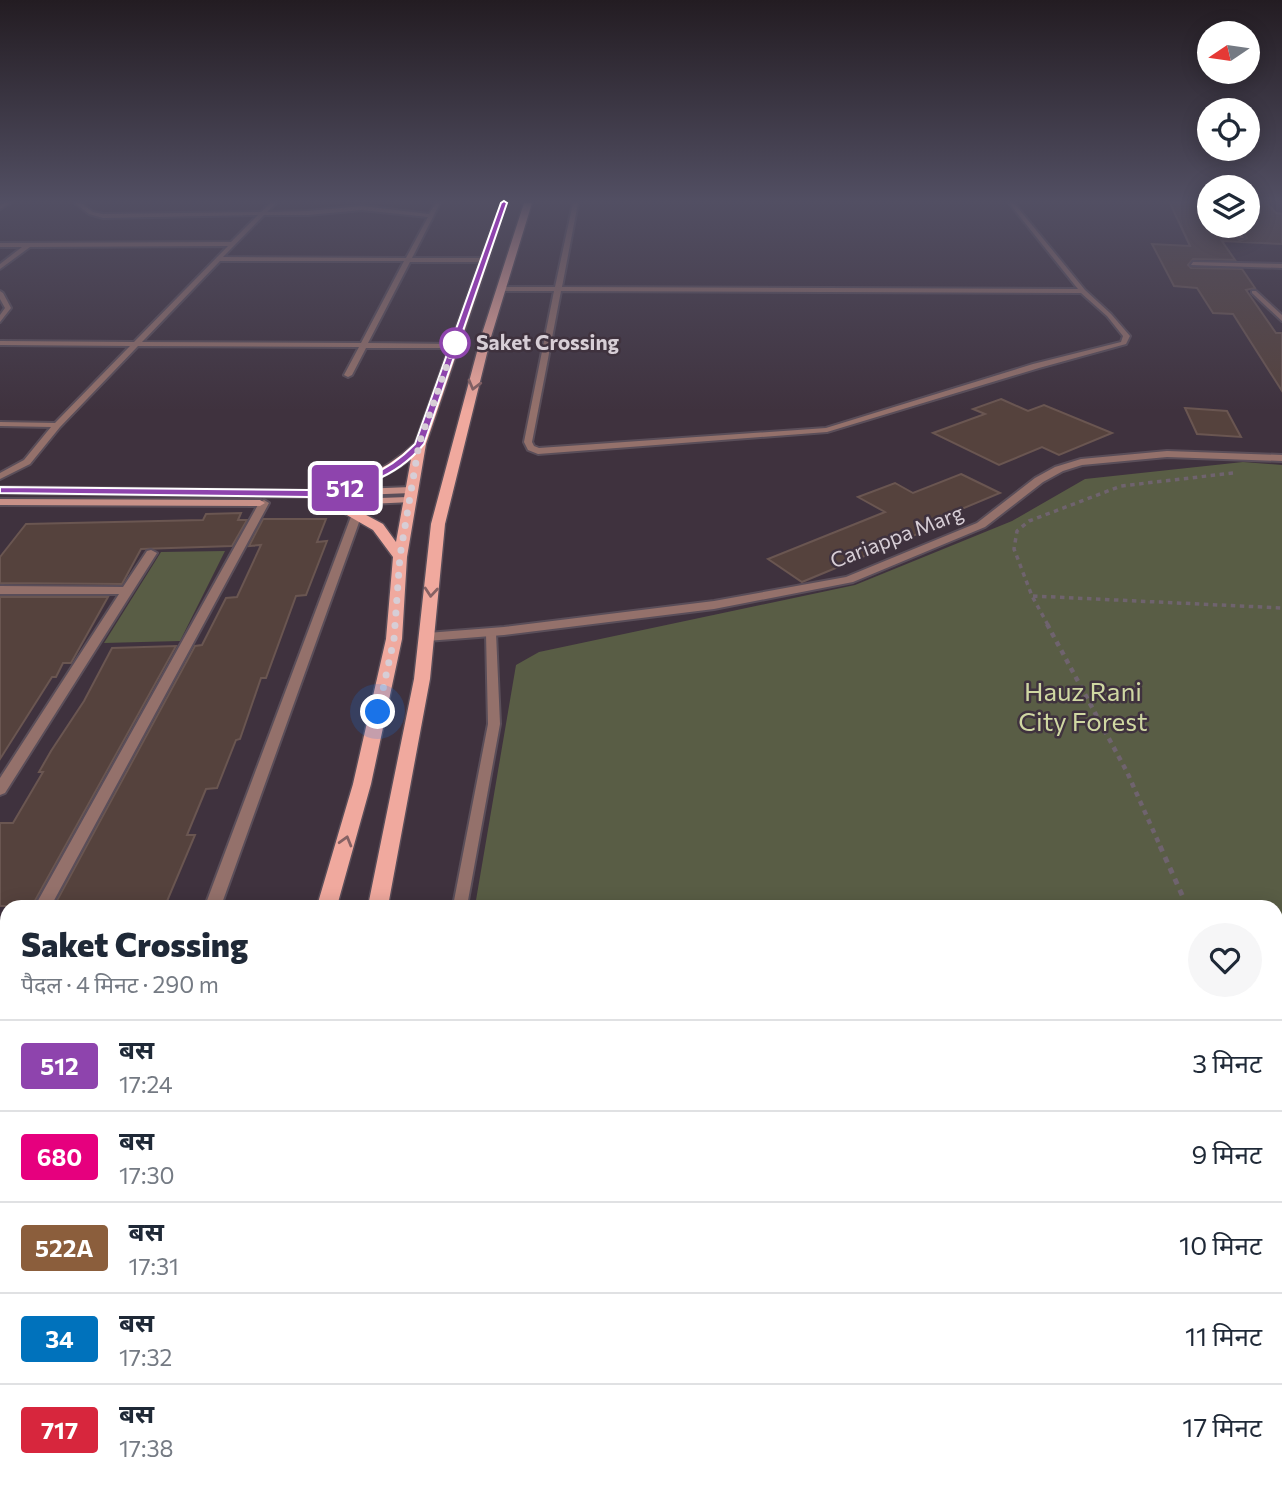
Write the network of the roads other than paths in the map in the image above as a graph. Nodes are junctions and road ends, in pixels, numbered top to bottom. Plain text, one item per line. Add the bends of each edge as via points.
1 (206, 272) edge
2 (401, 272) edge
3 (482, 272) edge
4 (505, 272) edge
5 (562, 272) edge
6 (1068, 272) edge
7 (500, 289) junction
8 (559, 289) junction
9 (1083, 291) junction
10 (1254, 292) dead end
11 (0, 293) edge
12 (1282, 319) edge
13 (0, 320) edge
14 (474, 330) junction
15 (0, 342) edge
16 (136, 343) junction
17 (364, 344) junction
18 (454, 345) junction
19 (348, 375) dead end
20 (0, 424) edge
21 (57, 425) junction
22 (419, 444) junction
23 (1282, 457) edge
24 (0, 476) edge
25 (0, 490) edge
26 (309, 494) junction
27 (410, 495) junction
28 (0, 502) edge
29 (264, 503) junction
30 (333, 503) junction
31 (357, 514) junction
32 (151, 553) dead end
33 (400, 556) junction
34 (0, 590) edge
35 (126, 592) junction
36 (491, 633) junction
37 (427, 637) junction
38 (0, 790) edge
39 (46, 900) edge
40 (215, 900) edge
41 (329, 900) edge
42 (379, 900) edge
43 (461, 900) edge

1 - 16 lane
2 - 17 lane
3 - 14 main road
4 - 7 main road
5 - 8 lane
6 - 9 lane
7 - 8 lane
7 - 14 main road
8 - 9 lane
8 - 9 lane via 528,442 538,451 827,430 1124,343 1127,336
10 - 12 lane
11 - 13 lane via 8,308
14 - 18 main road
14 -> 37 main road via 438,524
15 - 16 lane
16 - 17 lane
16 - 21 lane
17 - 18 lane
17 - 19 lane
18 - 22 main road
20 - 21 lane
21 - 24 lane via 27,462
22 - 26 main road via 401,464 380,476
22 - 27 main road
23 - 36 street, Cariappa Marg via 1167,454 1081,462 1039,480 981,524 849,580 714,606
25 - 26 main road
26 - 27 main road
27 - 30 main road
27 - 33 main road
28 - 29 main road
29 - 30 main road
29 - 39 street
30 - 31 main road
31 - 33 main road via 378,527
31 - 40 street
32 - 35 street
41 -> 33 main road via 362,784 394,639
34 - 35 street
35 - 38 street
36 - 37 street, Cariappa Marg
36 - 43 lane via 494,724
37 - 42 main road

